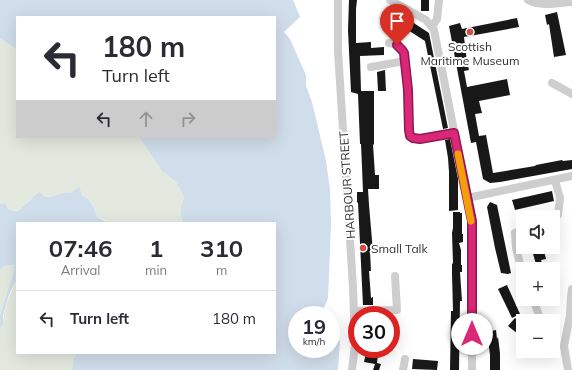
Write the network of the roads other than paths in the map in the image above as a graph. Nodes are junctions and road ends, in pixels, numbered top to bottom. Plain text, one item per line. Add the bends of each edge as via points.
1 (338, 0) edge
2 (390, 0) edge
3 (439, 0) edge
4 (528, 0) edge
5 (572, 2) edge
6 (432, 27) junction
7 (389, 43) dead end
8 (405, 61) junction
9 (371, 67) dead end
10 (552, 83) dead end
11 (572, 94) edge
12 (454, 133) junction
13 (572, 176) edge
14 (556, 180) junction
15 (467, 198) junction
16 (559, 210) edge
17 (516, 233) edge
18 (516, 248) edge
19 (395, 276) dead end
20 (572, 289) edge
21 (354, 306) edge
22 (397, 306) edge
23 (570, 315) junction
24 (572, 325) edge
25 (353, 358) edge
26 (406, 359) dead end
27 (352, 370) edge
28 (403, 370) edge
29 (472, 370) edge
30 (568, 370) edge

1 - 21 street, HARBOUR STREET via 338,51
2 - 6 street via 426,20
3 - 6 street via 437,19
4 - 5 street via 545,4
6 - 12 street
7 - 8 street via 397,45 402,50
8 - 9 street
8 - 12 street via 410,136 420,139
10 - 11 street
12 - 15 street
13 - 14 street
14 - 15 street
14 - 16 street via 560,198
15 - 29 street via 472,221
17 - 18 street
19 - 22 street
20 - 23 street
23 - 24 street
23 - 30 street via 564,346
25 - 27 street, HARBOUR STREET
26 - 28 street

